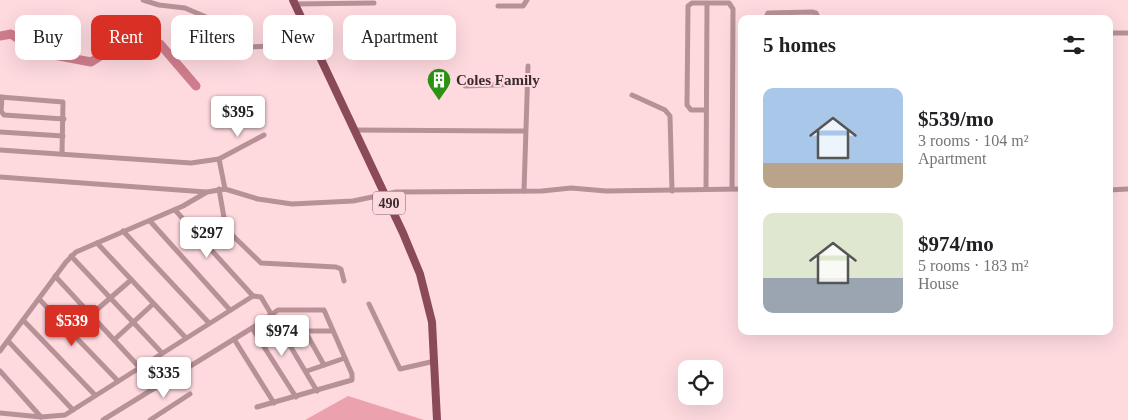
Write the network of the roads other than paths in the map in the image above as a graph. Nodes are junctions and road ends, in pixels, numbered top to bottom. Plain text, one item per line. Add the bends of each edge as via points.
1 (143, 0) edge
2 (294, 2) edge
3 (525, 2) edge
4 (374, 3) dead end
5 (706, 4) junction
6 (498, 6) dead end
7 (300, 15) edge
8 (767, 15) edge
9 (816, 15) edge
10 (1113, 33) edge
11 (1128, 33) edge
12 (263, 46) edge
13 (321, 60) edge
14 (528, 66) dead end
15 (527, 84) junction
16 (465, 86) dead end
17 (632, 95) dead end
18 (1, 97) edge
19 (705, 110) junction
20 (64, 119) junction
21 (354, 130) junction
22 (525, 131) junction
23 (0, 132) edge
24 (264, 135) dead end
25 (63, 136) junction
26 (0, 150) edge
27 (62, 154) junction
28 (219, 159) junction
29 (0, 177) edge
30 (732, 188) junction
31 (222, 189) junction
32 (706, 189) junction
33 (738, 189) edge
34 (1128, 189) edge
35 (1113, 190) edge
36 (524, 191) junction
37 (672, 191) junction
38 (207, 192) junction
39 (384, 193) junction
40 (175, 210) junction
41 (150, 221) junction
42 (123, 231) junction
43 (96, 243) junction
44 (72, 256) junction
45 (55, 276) junction
46 (131, 280) junction
47 (344, 281) dead end
48 (253, 296) junction
49 (112, 297) junction
50 (39, 299) junction
51 (153, 304) junction
52 (369, 304) dead end
53 (230, 310) junction
54 (271, 313) junction
55 (92, 315) junction
56 (23, 320) junction
57 (133, 321) junction
58 (209, 323) junction
59 (252, 328) junction
60 (305, 331) junction
61 (332, 331) junction
62 (71, 332) junction
63 (284, 334) junction
64 (186, 338) junction
65 (234, 339) junction
66 (114, 340) junction
67 (8, 341) junction
68 (0, 351) edge
69 (162, 354) junction
70 (345, 358) junction
71 (434, 361) junction
72 (324, 365) junction
73 (140, 368) junction
74 (307, 371) junction
75 (0, 372) edge
76 (118, 381) junction
77 (317, 391) junction
78 (190, 394) dead end
79 (95, 395) junction
80 (296, 397) junction
81 (274, 403) junction
82 (257, 407) dead end
83 (73, 410) junction
84 (0, 413) edge
85 (41, 417) junction
86 (103, 420) edge
87 (150, 420) edge
88 (437, 420) edge

1 - 12 street via 185,8 232,28 250,47
2 - 4 street
2 - 7 main road, 490
3 - 6 street
5 - 19 street
5 - 19 street via 691,4 688,8 688,107
5 - 30 street via 729,3 732,6
8 - 9 street via 776,12 814,12
10 - 11 street
13 - 21 main road, 490
14 - 15 street
15 - 16 street
15 - 22 street
17 - 37 street via 665,110 670,116
18 - 20 street via 4,115
18 - 20 street via 63,102
19 - 32 street
20 - 25 street
21 - 22 street
21 - 39 main road, 490
22 - 36 street
23 - 25 street
24 - 28 street
25 - 27 street
26 - 27 street
27 - 28 street via 191,163
28 - 31 street
29 - 38 street
30 - 32 street
30 - 33 street
31 - 38 street
31 - 39 street via 292,204 353,201
31 - 47 street via 226,229 261,263 336,266 341,269
32 - 37 street
34 - 35 street
36 - 37 street via 571,188
36 - 39 street
38 - 40 street
39 - 71 main road, 490 via 415,258 426,291
40 - 41 street
40 - 48 street
41 - 42 street
41 - 53 street
42 - 43 street
42 - 58 street
43 - 44 street
43 - 46 street
44 - 45 street
44 - 49 street
45 - 50 street
45 - 55 street
46 - 49 street
46 - 51 street
48 - 53 street
48 - 54 street via 261,297
49 - 55 street
49 - 57 street
50 - 56 street
50 - 62 street
51 - 57 street
51 - 64 street
52 - 71 street via 400,369
53 - 58 street
54 - 59 street
54 - 61 street via 322,309
54 - 63 street
55 - 62 street
55 - 66 street
56 - 67 street
56 - 79 street
57 - 66 street
57 - 69 street
58 - 64 street
59 - 65 street
59 - 80 street
60 - 61 street
60 - 63 street
60 - 72 street
61 - 70 street
62 - 76 street
63 - 74 street
64 - 69 street
65 - 81 street
65 - 86 street
66 - 73 street
67 - 68 street
67 - 83 street
69 - 73 street
70 - 72 street
70 - 77 street via 352,380
71 - 88 main road, 490
72 - 74 street
73 - 76 street
74 - 77 street
75 - 85 street
76 - 79 street
77 - 80 street
78 - 87 street
79 - 83 street
80 - 81 street
81 - 82 street
83 - 85 street via 61,416
84 - 85 street

